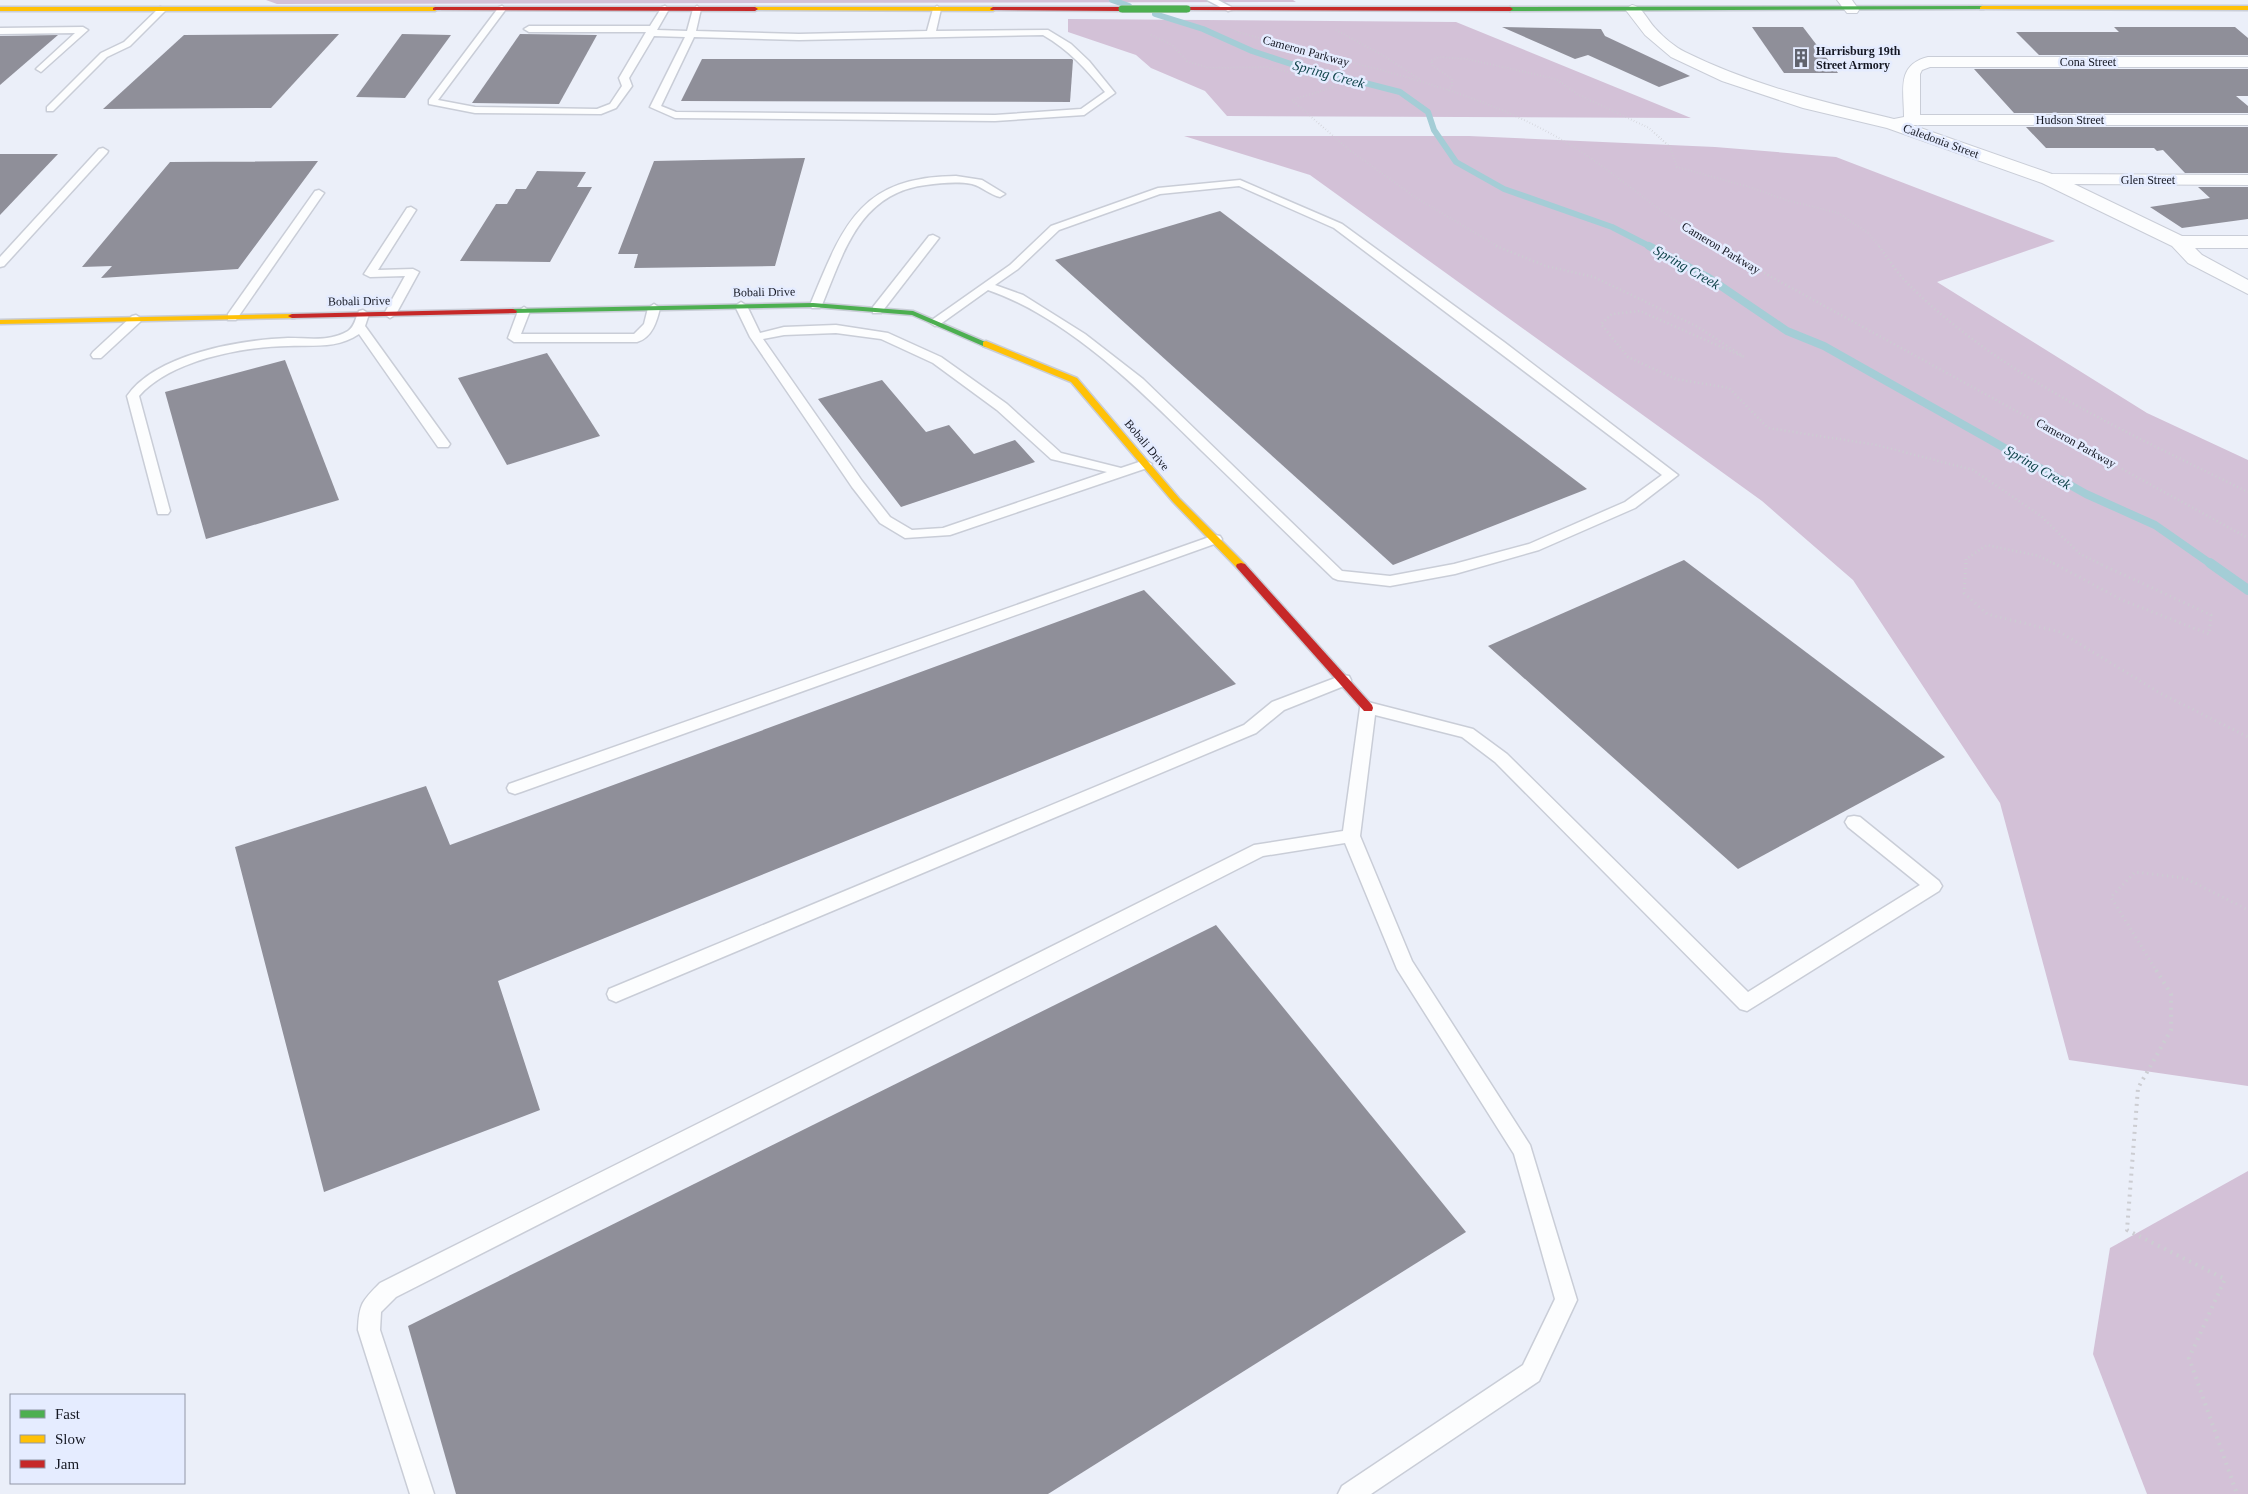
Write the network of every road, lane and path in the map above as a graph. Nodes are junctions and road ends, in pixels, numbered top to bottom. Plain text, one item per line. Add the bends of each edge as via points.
1 (1211, 0) edge
2 (1848, 5) edge
3 (2248, 8) edge
4 (0, 9) edge
5 (163, 9) junction
6 (502, 9) junction
7 (665, 9) junction
8 (697, 9) junction
9 (936, 9) junction
10 (1231, 9) junction
11 (1632, 9) junction
12 (529, 29) dead end
13 (1229, 29) dead end
14 (1335, 30) dead end
15 (0, 31) edge
16 (652, 31) junction
17 (1144, 32) dead end
18 (691, 34) junction
19 (931, 34) junction
20 (2248, 62) edge
21 (41, 69) dead end
22 (1423, 82) junction
23 (1448, 90) junction
24 (50, 109) dead end
25 (1912, 120) junction
26 (2248, 120) edge
27 (1893, 124) junction
28 (104, 151) dead end
29 (2048, 179) junction
30 (2248, 180) edge
31 (318, 194) dead end
32 (1000, 194) dead end
33 (411, 210) dead end
34 (933, 238) dead end
35 (2179, 242) junction
36 (2248, 242) edge
37 (0, 264) edge
38 (986, 286) junction
39 (2248, 288) edge
40 (816, 305) junction
41 (741, 306) junction
42 (654, 308) junction
43 (877, 310) junction
44 (524, 311) junction
45 (390, 314) junction
46 (232, 317) junction
47 (136, 319) junction
48 (362, 321) junction
49 (0, 322) edge
50 (935, 322) junction
51 (756, 337) junction
52 (97, 355) dead end
53 (443, 444) dead end
54 (1145, 464) junction
55 (1122, 472) junction
56 (2248, 492) edge
57 (163, 511) dead end
58 (2248, 538) edge
59 (1215, 539) junction
60 (1343, 680) junction
61 (1368, 708) junction
62 (2248, 737) edge
63 (515, 788) dead end
64 (1854, 822) dead end
65 (1351, 836) junction
66 (2248, 910) edge
67 (616, 994) dead end
68 (422, 1494) edge
69 (1350, 1494) edge
70 (2238, 1494) edge

1 - 10 lane
2 - 3 street
2 - 11 street
4 - 5 street
5 - 6 street
5 - 24 lane via 127,44 104,54
6 - 7 street
6 - 16 lane via 432,102 475,110 598,112 613,106 618,100 627,86 624,78
7 - 8 street
7 - 16 lane
8 - 9 street
8 - 18 lane
9 - 10 street, bridge
9 - 19 lane
10 - 11 street
11 - 27 street, Caledonia Street via 1650,32 1677,54 1728,78 1808,104
12 - 16 lane
13 - 22 path, Cameron Parkway
14 - 22 path via 1384,56
15 - 21 lane via 83,30
16 - 18 lane
17 - 62 path via 1170,42 1187,61 1209,68 1267,67 1318,79 1334,87 1292,100 1348,149 1418,199 1493,245 1546,266 1594,277 1698,328 1744,358 1640,311 1612,314 1601,324 1628,357 1676,379 1729,388 1768,428 1877,444 1973,470 2041,516 2080,554 2211,615 2209,634 2122,600 2039,556 1987,545 1966,559 1964,593 1987,614 2060,632 2160,693
18 - 19 lane via 799,37
18 - 19 lane via 655,106 675,115 995,118 1084,112 1110,93 1068,46 1045,32
20 - 25 street, Cona Street via 1928,62 1916,67 1912,74
22 - 23 path, Cameron Parkway
23 - 56 path via 1452,79 1431,61 1438,56 1467,59 1556,80 1577,94 1649,128 1670,147 1677,167 1683,170 1838,213 1868,233 1911,287 1982,346 2097,417
23 - 58 path, Cameron Parkway via 1487,104 1559,138 1621,176 1695,235
25 - 26 street, Hudson Street
25 - 27 street, Hudson Street
27 - 29 street, Caledonia Street
28 - 37 lane
29 - 30 street, Glen Street
29 - 35 street, Caledonia Street
31 - 46 lane
32 - 40 lane via 986,184 961,179 926,180 880,196 848,229
33 - 45 lane via 370,274 413,272
34 - 43 lane
35 - 36 street
35 - 39 street, Caledonia Street via 2195,259
38 - 38 lane via 1014,267 1055,228 1158,192 1240,183 1338,226 1671,475 1630,505 1534,546 1455,569 1390,581 1338,575 1139,382 1019,297
38 - 50 lane
40 - 41 street, Bobali Drive
40 - 43 street, Bobali Drive
41 - 42 street, Bobali Drive
41 - 51 lane
42 - 44 street, Bobali Drive
42 - 44 lane via 650,325 637,338 514,338
43 - 50 street, Bobali Drive via 913,313
44 - 45 street, Bobali Drive
45 - 48 street, Bobali Drive
46 - 47 street, Bobali Drive
46 - 48 street, Bobali Drive
47 - 49 street, Bobali Drive
47 - 52 lane
48 - 53 lane
48 - 57 lane via 351,334 316,344 289,342 248,347 192,360 162,371 143,384 133,396 134,404
50 - 54 street, Bobali Drive via 1074,380
51 - 55 lane via 784,331 836,329 884,336 937,360 1002,407 1056,456
51 - 55 lane via 879,513 910,535 945,532
54 - 55 lane
54 - 59 street, Bobali Drive
59 - 60 street, Bobali Drive
59 - 63 lane
60 - 61 street, Bobali Drive
60 - 67 lane via 1278,706 1250,729
61 - 64 lane via 1467,733 1501,758 1748,1003 1933,886
61 - 65 lane
65 - 68 lane via 1260,850 388,1290 370,1308 369,1330
65 - 69 lane via 1404,964 1523,1151 1566,1300 1531,1373
66 - 70 path via 2185,878 2135,872 2111,897 2171,994 2170,1030 2138,1088 2127,1230 2225,1279 2189,1358

